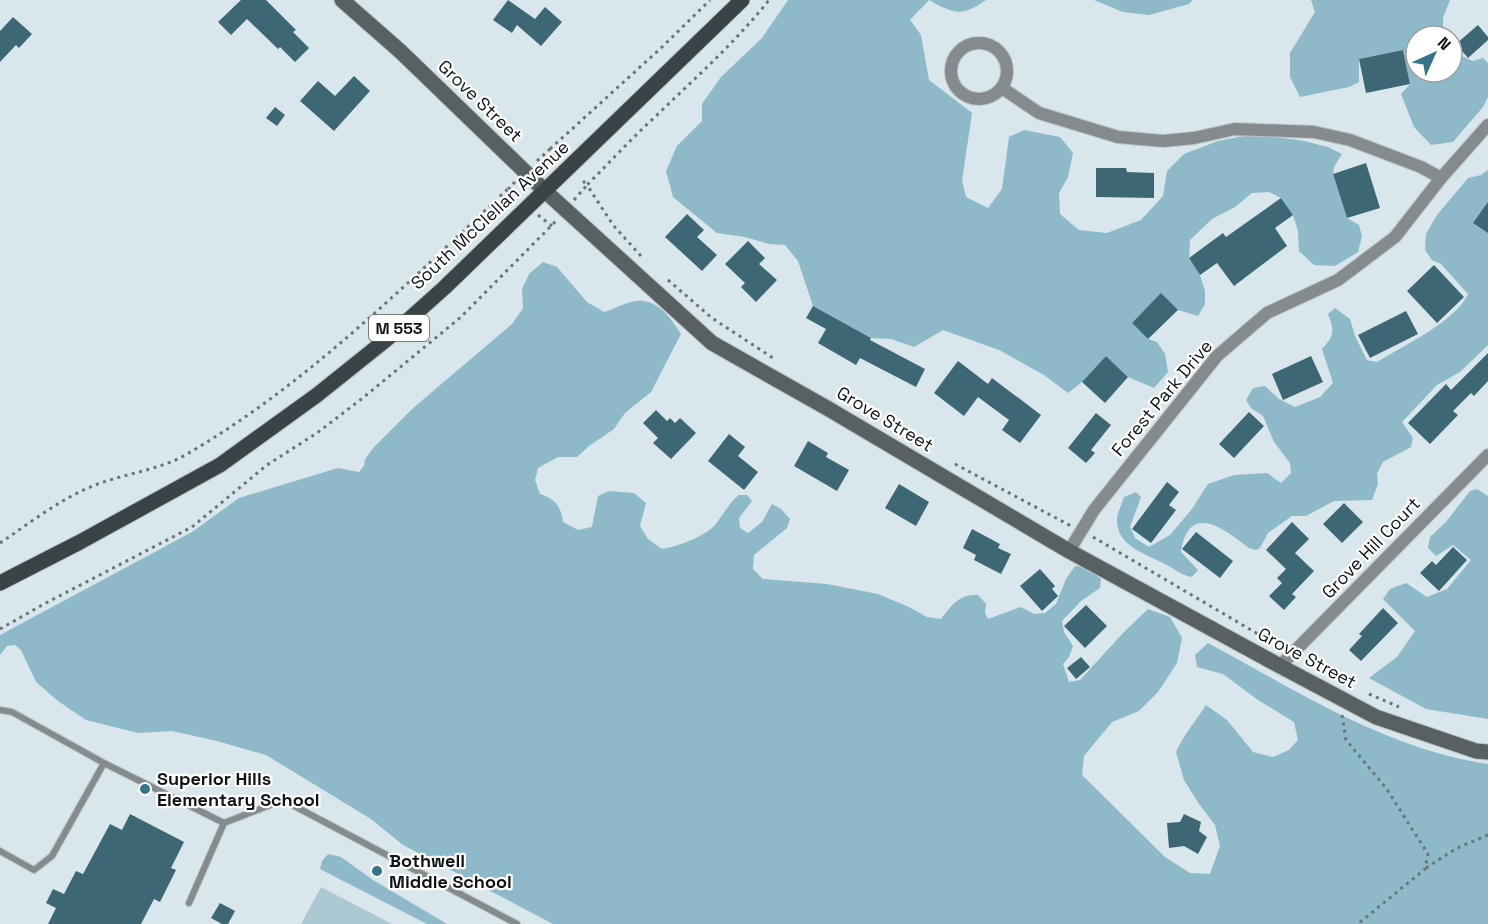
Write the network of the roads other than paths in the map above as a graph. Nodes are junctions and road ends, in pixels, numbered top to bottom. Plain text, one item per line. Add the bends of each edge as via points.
1 (342, 0) edge
2 (742, 0) edge
3 (1002, 87) junction
4 (1488, 125) edge
5 (1441, 178) junction
6 (545, 191) junction
7 (1488, 454) edge
8 (1069, 551) junction
9 (0, 583) edge
10 (1280, 666) junction
11 (0, 710) edge
12 (1488, 753) edge
13 (104, 762) junction
14 (224, 823) junction
15 (0, 852) edge
16 (189, 903) dead end
17 (518, 924) edge

1 - 6 main road, Grove Street
2 - 6 main road, South McClellan Avenue / M 553
3 - 3 street via 1007,66 996,47 974,42 955,54 950,75 962,94 983,99
3 - 5 street via 1039,112 1118,137 1163,141 1235,129 1314,132 1350,140
4 - 5 street, Forest Park Drive
5 - 8 street, Forest Park Drive via 1395,237 1338,280 1267,313 1217,356 1101,501
6 - 8 main road, Grove Street via 712,343
6 - 9 main road, South McClellan Avenue / M 553 via 419,310 308,402 220,465
7 - 10 street, Grove Hill Court
8 - 10 main road, Grove Street
10 - 12 main road, Grove Street via 1376,717
11 - 13 lane via 12,712
13 - 14 lane
13 - 15 lane via 52,856 41,866 34,870
14 - 16 lane
14 - 17 lane via 283,800

